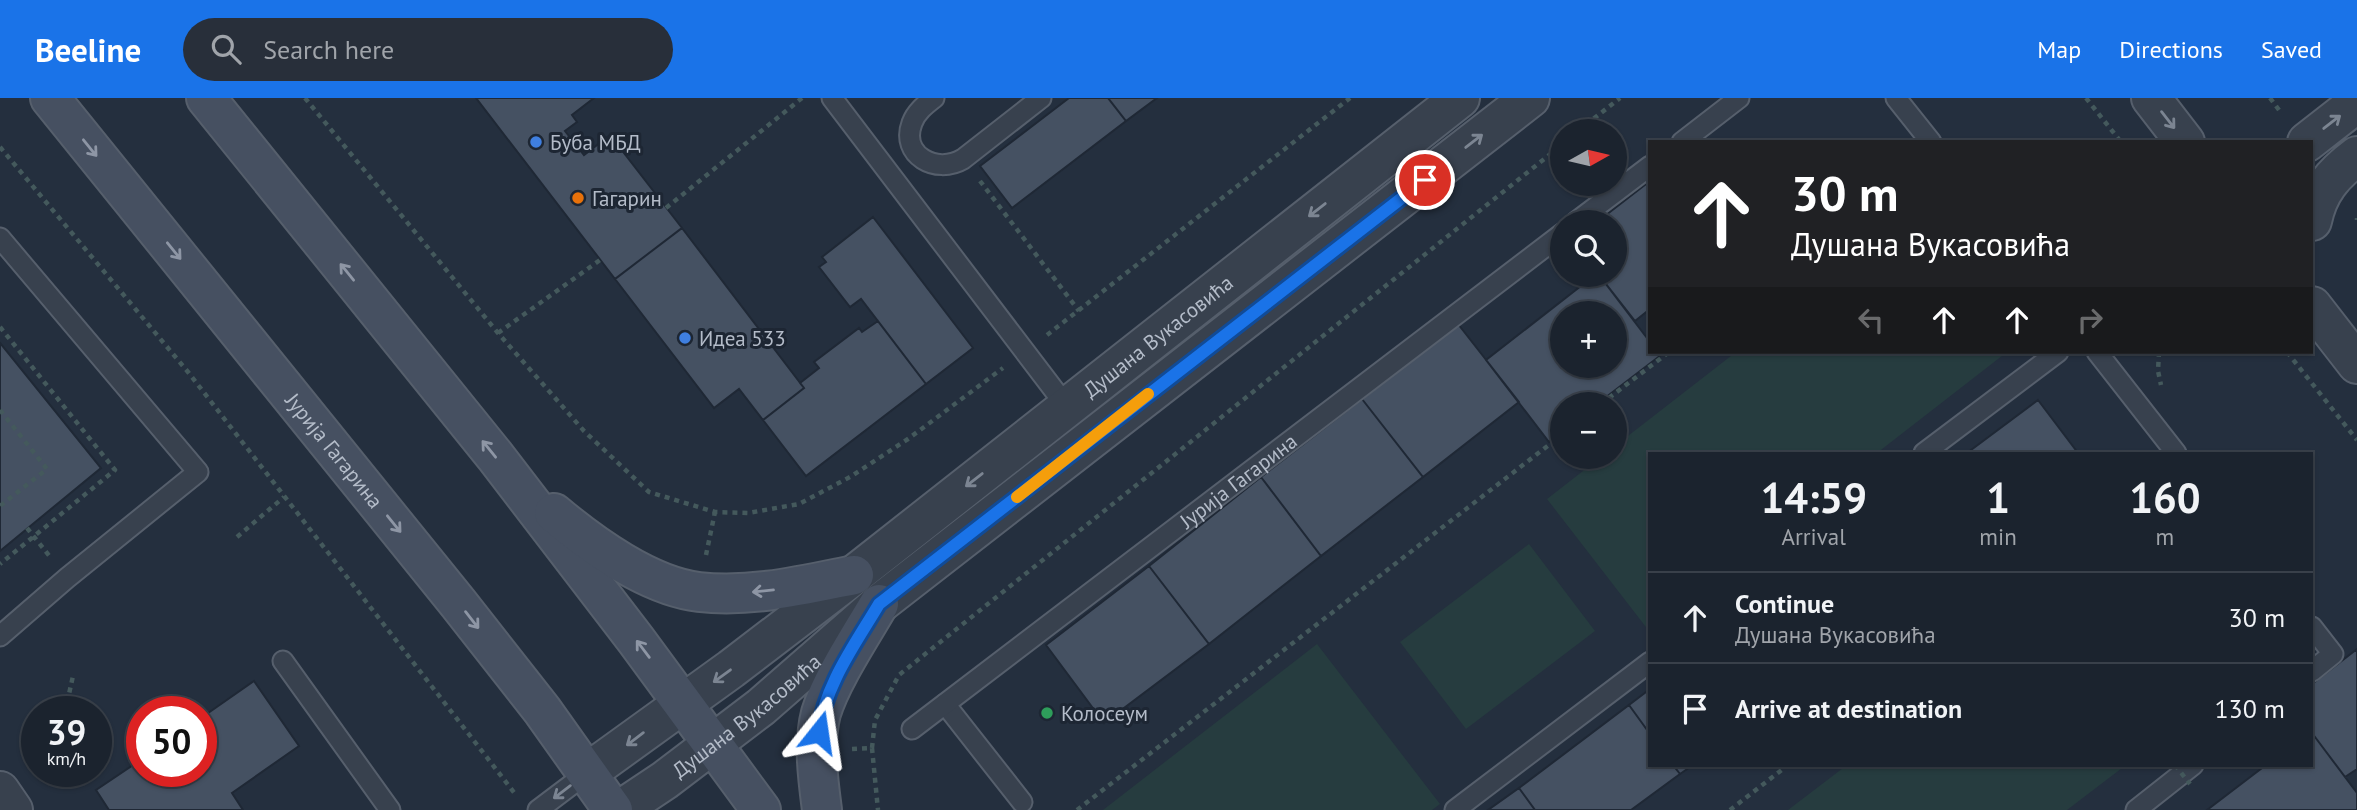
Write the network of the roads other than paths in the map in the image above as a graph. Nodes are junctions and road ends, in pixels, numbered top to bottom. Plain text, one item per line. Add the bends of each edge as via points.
1 (50, 98) edge
2 (206, 98) edge
3 (832, 98) edge
4 (934, 98) edge
5 (1041, 98) edge
6 (1460, 98) edge
7 (1530, 98) edge
8 (1739, 98) edge
9 (1896, 98) edge
10 (2151, 98) edge
11 (2357, 103) edge
12 (1685, 140) edge
13 (1929, 140) edge
14 (2183, 140) edge
15 (2310, 140) edge
16 (2357, 156) edge
17 (1648, 168) edge
18 (1592, 210) edge
19 (2313, 217) edge
20 (0, 238) edge
21 (1550, 243) edge
22 (2313, 303) edge
23 (2055, 354) edge
24 (2099, 354) edge
25 (2357, 364) edge
26 (1067, 407) junction
27 (1925, 452) edge
28 (2175, 452) edge
29 (513, 480) junction
30 (854, 575) junction
31 (879, 604) junction
32 (2313, 628) edge
33 (0, 636) edge
34 (283, 661) dead end
35 (1648, 664) edge
36 (2313, 670) edge
37 (683, 704) junction
38 (946, 704) junction
39 (912, 729) dead end
40 (714, 744) junction
41 (587, 773) junction
42 (2191, 774) edge
43 (0, 791) edge
44 (1022, 802) dead end
45 (13, 810) edge
46 (390, 810) edge
47 (538, 810) edge
48 (613, 810) edge
49 (620, 810) edge
50 (761, 810) edge
51 (822, 810) edge
52 (1455, 810) edge
53 (2136, 810) edge

1 -> 41 main road, Јурија Гагарина via 458,603
29 -> 2 main road
3 - 26 lane
4 - 5 lane via 918,112 910,130 914,150 929,163 949,166
6 -> 26 street, Душана Вукасовића
31 -> 7 street, Душана Вукасовића
8 - 12 lane
9 - 13 lane
10 -> 14 street
15 -> 11 street
16 - 19 street via 2325,185
17 - 18 lane
20 - 33 lane via 198,472
21 - 38 lane, Јурија Гагарина
22 - 25 street
23 - 27 lane
24 - 28 lane
26 -> 30 street, Душана Вукасовића
30 -> 29 main road via 759,592 699,592 669,584 637,570 567,524
37 -> 29 main road
30 -> 37 street, Душана Вукасовића
31 - 40 street, Душана Вукасовића
31 - 51 main road via 821,714 817,749
32 - 36 lane via 2333,654
34 - 46 lane
35 - 52 lane
37 - 40 main road
37 -> 41 street, Душана Вукасовића
38 - 39 lane, Јурија Гагарина
38 - 44 lane
40 - 49 street, Душана Вукасовића
40 - 50 main road
41 -> 47 lane
41 - 48 main road, Јурија Гагарина
42 - 53 lane
43 - 45 street

